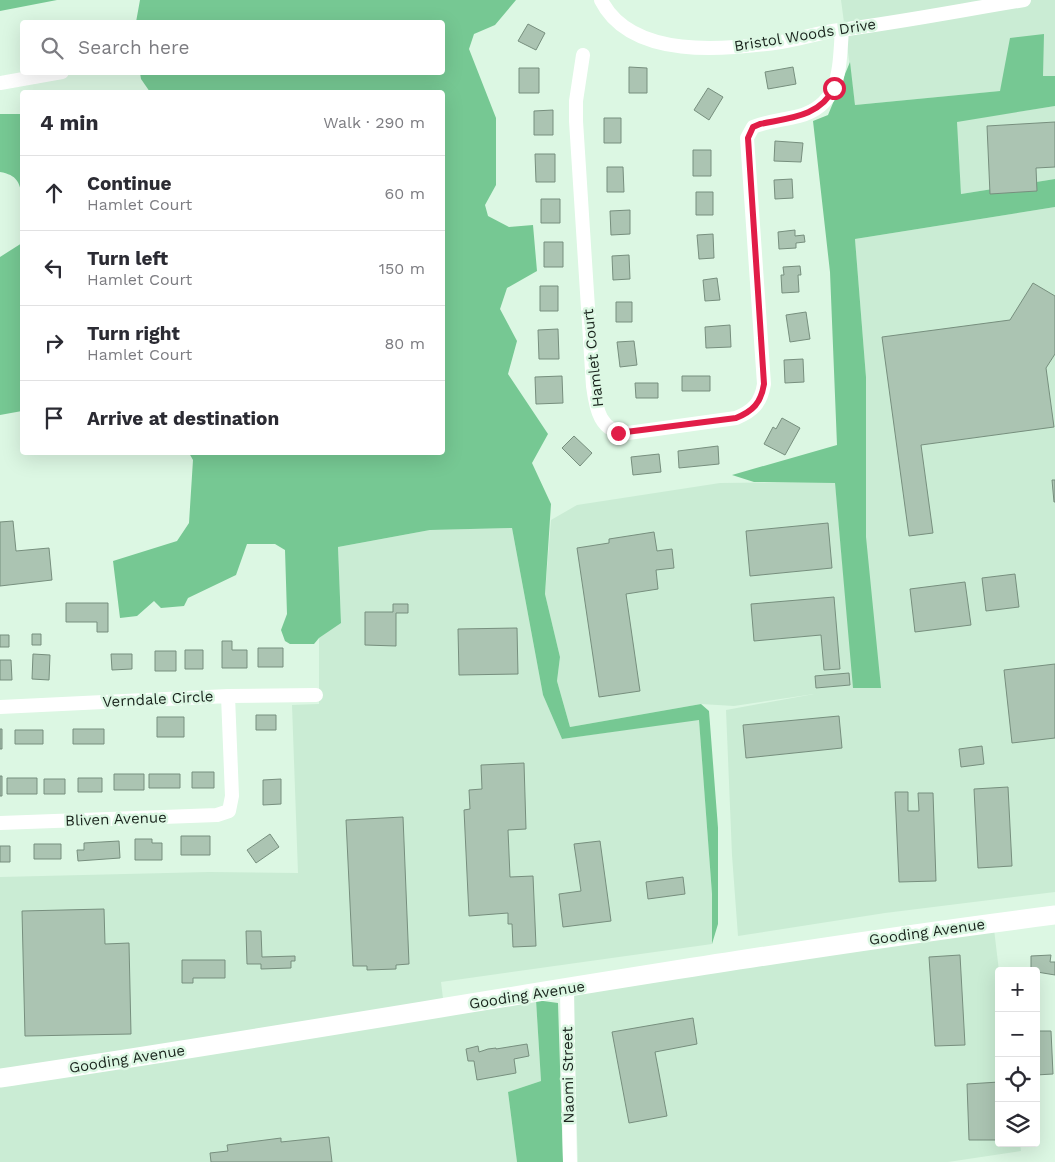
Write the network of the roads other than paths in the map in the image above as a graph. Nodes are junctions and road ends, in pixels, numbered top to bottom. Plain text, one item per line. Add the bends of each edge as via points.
1 (601, 0) edge
2 (1024, 0) edge
3 (842, 30) junction
4 (583, 55) dead end
5 (45, 75) edge
6 (0, 83) edge
7 (316, 695) dead end
8 (228, 696) junction
9 (0, 707) edge
10 (0, 823) edge
11 (1055, 915) edge
12 (567, 988) junction
13 (0, 1078) edge
14 (570, 1162) edge

1 - 3 street, Bristol Woods Drive via 626,30 681,47 736,47
2 - 3 street, Bristol Woods Drive
3 - 4 street, Hamlet Court via 837,77 829,98 816,110 753,127 748,138 764,384 759,404 736,418 628,433 618,433 604,425 595,405 576,121
5 - 6 street
7 - 8 street, Verndale Circle
8 - 9 street, Verndale Circle
8 - 10 street, Bliven Avenue via 231,809 217,816
11 - 12 main road, Gooding Avenue via 921,932
12 - 13 main road, Gooding Avenue
12 - 14 street, Naomi Street

